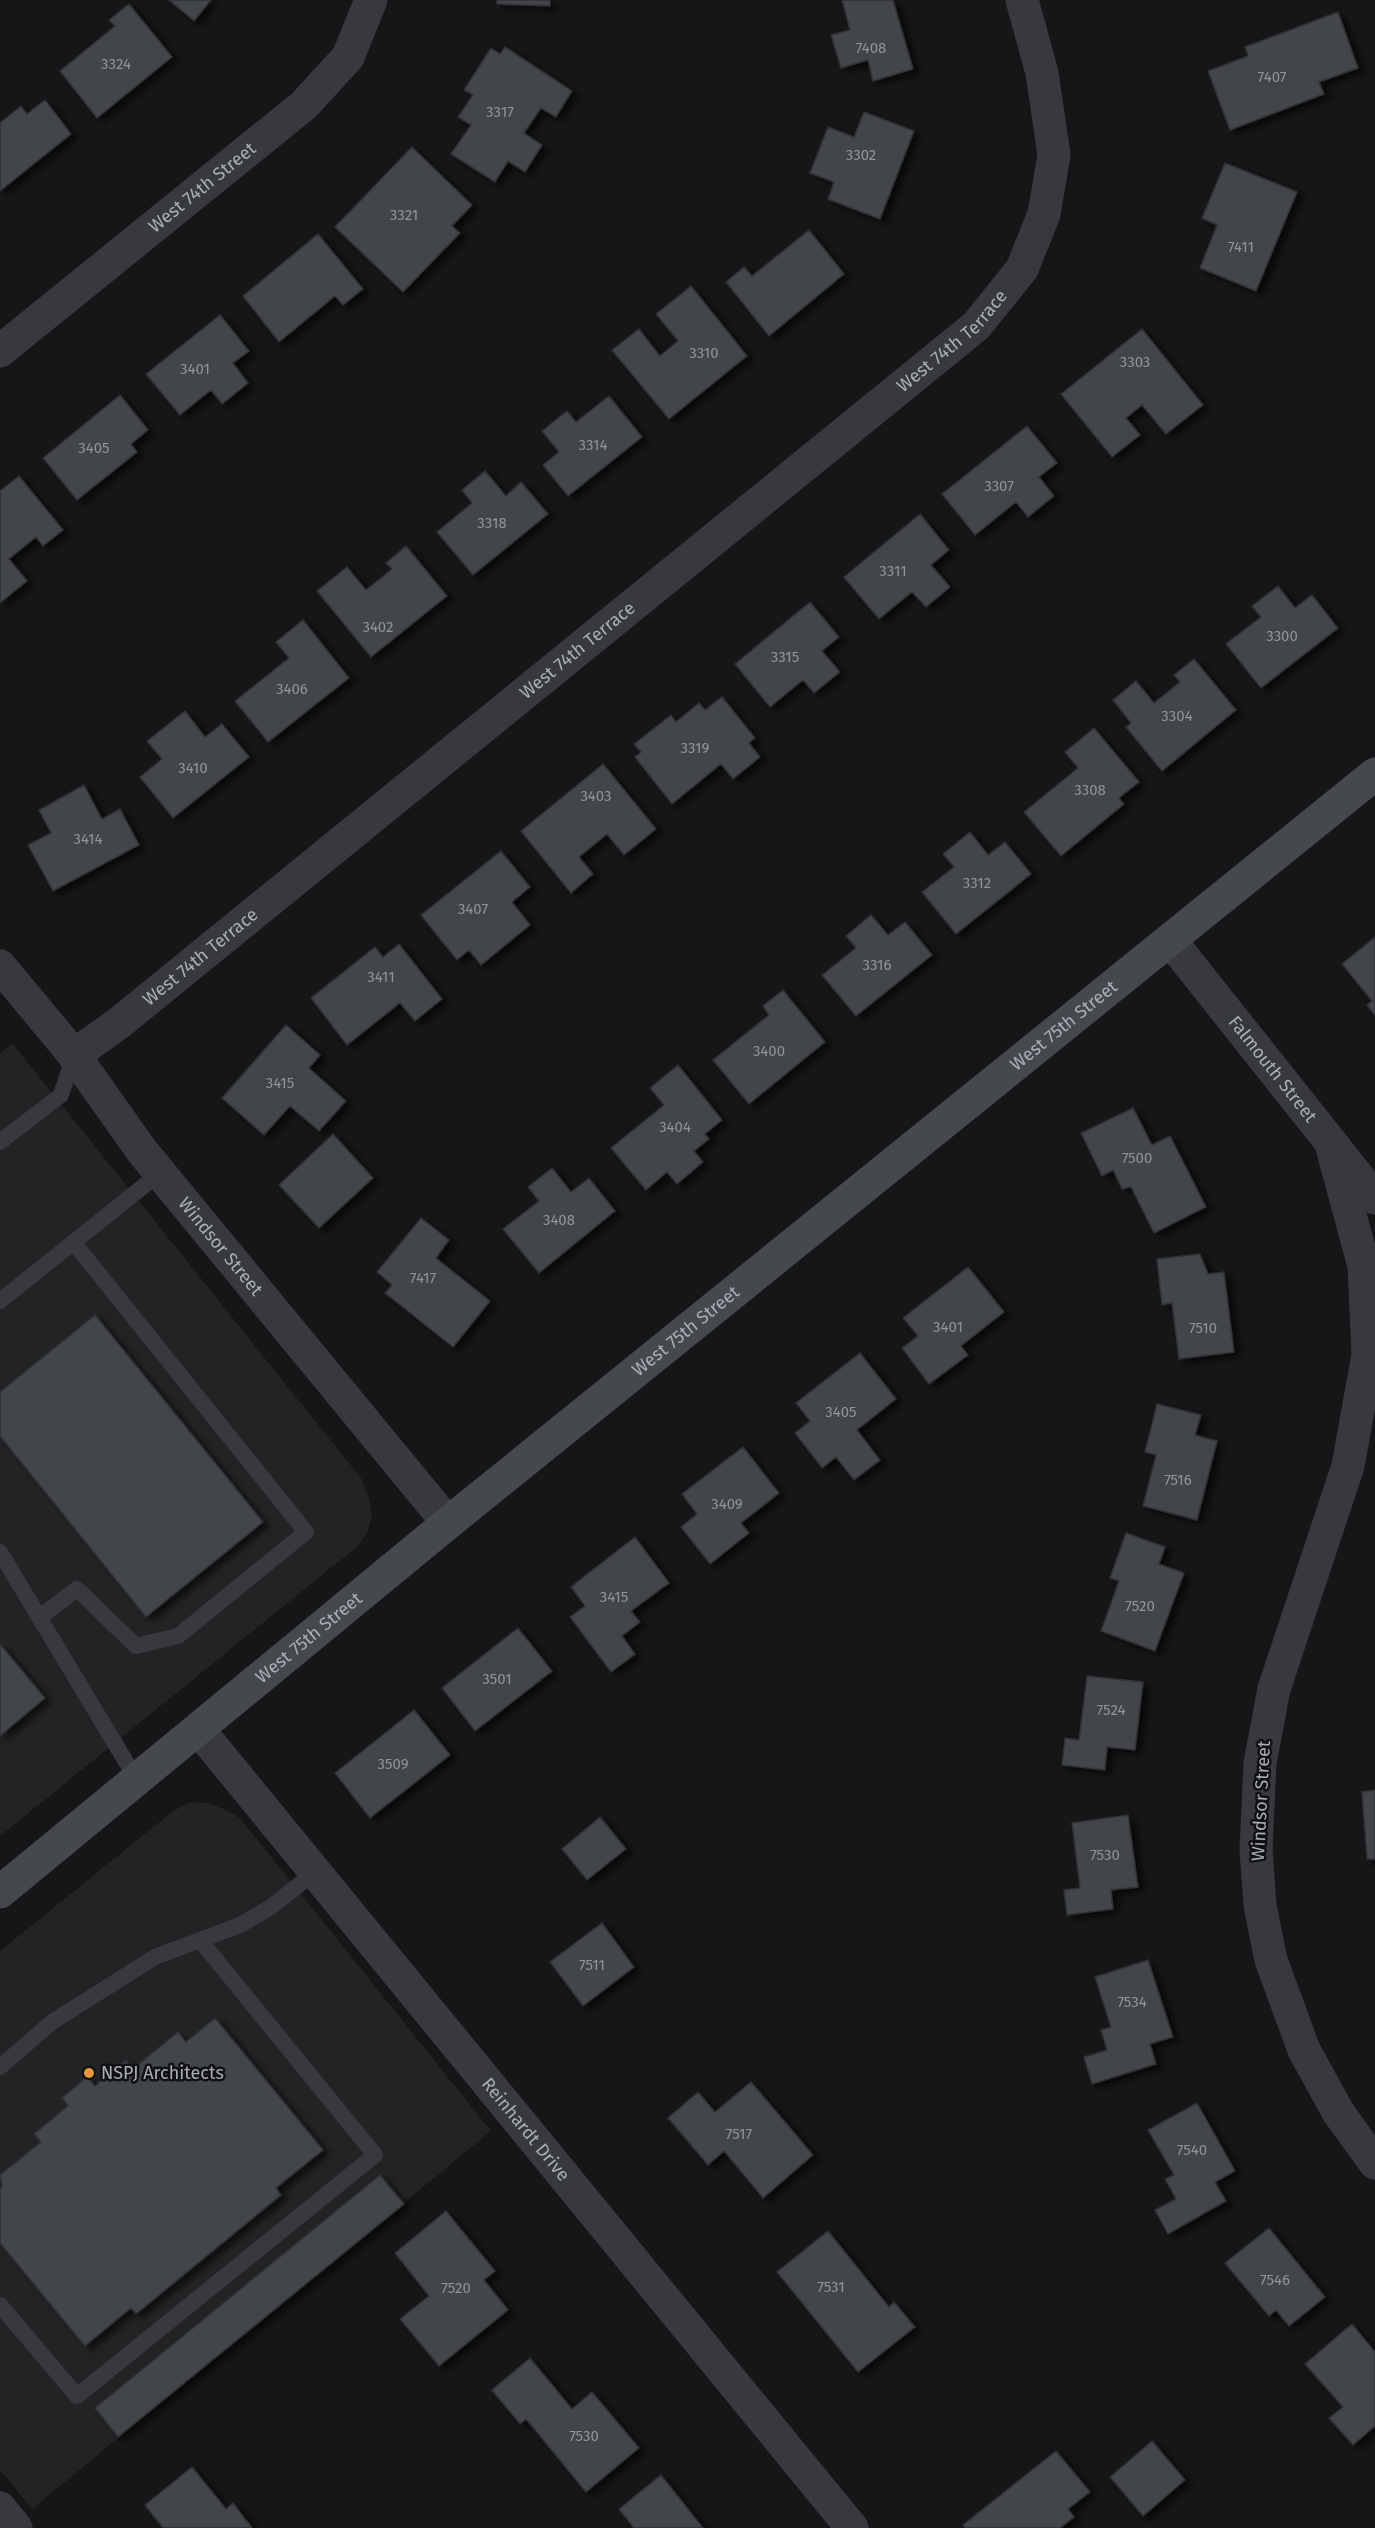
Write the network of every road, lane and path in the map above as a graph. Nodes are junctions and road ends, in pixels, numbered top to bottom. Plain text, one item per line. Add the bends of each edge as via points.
1 (371, 0) edge
2 (1022, 0) edge
3 (0, 351) edge
4 (1375, 774) edge
5 (1170, 940) junction
6 (0, 966) edge
7 (74, 1055) junction
8 (0, 1142) edge
9 (1331, 1144) junction
10 (160, 1173) junction
11 (1375, 1198) edge
12 (74, 1242) junction
13 (0, 1301) edge
14 (1371, 1353) edge
15 (448, 1523) junction
16 (0, 1552) edge
17 (40, 1617) junction
18 (199, 1730) junction
19 (137, 1780) junction
20 (315, 1872) junction
21 (0, 1892) edge
22 (200, 1940) junction
23 (0, 2067) edge
24 (1375, 2163) edge
25 (0, 2305) edge
26 (0, 2508) edge
27 (16, 2528) edge
28 (852, 2528) edge

1 - 3 street, West 74th Street via 348,57 304,105
2 - 7 street, West 74th Terrace via 1042,73 1054,155 1044,214 1022,269 976,326 129,1015
4 - 5 main road, West 75th Street
5 - 9 street, Falmouth Street
5 - 15 main road, West 75th Street
6 - 7 street, Windsor Street
7 - 8 lane via 61,1095
7 - 10 street, Windsor Street
9 - 11 street, Falmouth Street
9 - 14 street, Windsor Street via 1364,1266
10 - 12 lane
10 - 15 street, Windsor Street
12 - 13 lane
12 - 17 lane via 306,1532 178,1636 136,1646 77,1589
14 - 24 street, Windsor Street via 1348,1466 1274,1689 1260,1763 1256,1850 1260,1905 1271,1960 1304,2050 1338,2112
15 - 18 main road, West 75th Street
16 - 17 lane
17 - 19 lane
18 - 19 main road, West 75th Street
18 - 20 street, Reinhardt Drive
19 - 21 main road, West 75th Street
20 - 22 lane via 271,1907 240,1925
20 - 28 street, Reinhardt Drive
22 - 23 lane via 155,1957 52,2022
22 - 25 lane via 375,2155 77,2396
26 - 27 street

